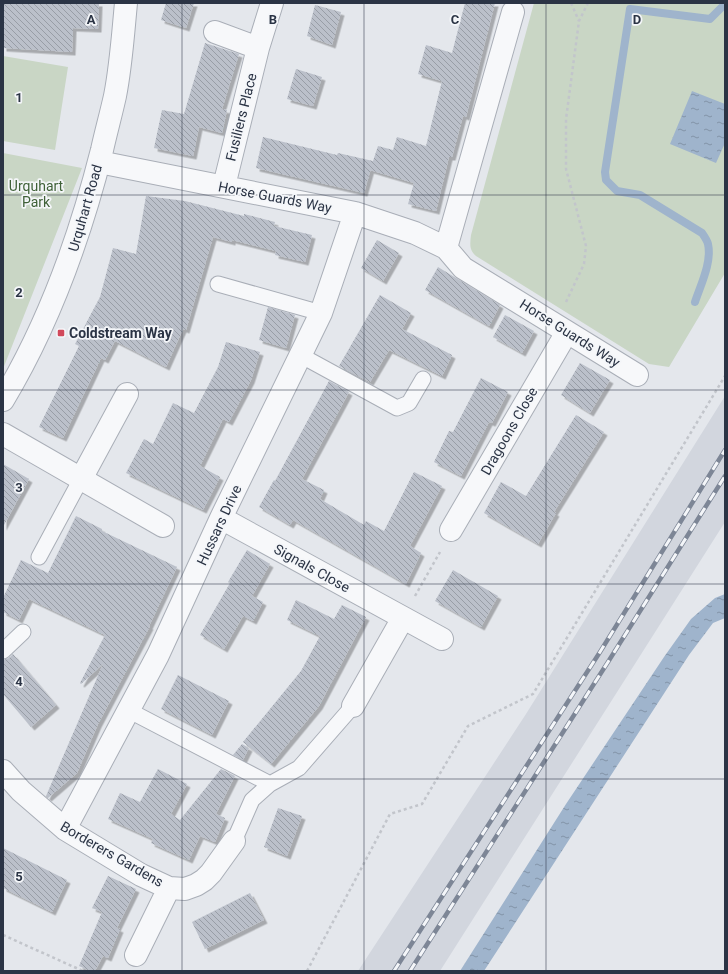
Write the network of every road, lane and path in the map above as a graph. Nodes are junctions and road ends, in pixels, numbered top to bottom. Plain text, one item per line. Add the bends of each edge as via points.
1 (126, 3) edge
2 (272, 3) edge
3 (571, 3) edge
4 (588, 3) edge
5 (513, 12) dead end
6 (579, 21) junction
7 (215, 32) dead end
8 (258, 48) junction
9 (99, 162) junction
10 (224, 186) junction
11 (355, 213) junction
12 (446, 248) junction
13 (218, 284) dead end
14 (321, 313) junction
15 (561, 328) junction
16 (300, 355) junction
17 (637, 375) dead end
18 (725, 376) edge
19 (423, 379) dead end
20 (127, 394) dead end
21 (3, 400) edge
22 (3, 434) edge
23 (81, 479) junction
24 (221, 518) junction
25 (163, 526) dead end
26 (451, 530) joint
27 (39, 557) dead end
28 (403, 618) junction
29 (24, 632) dead end
30 (442, 639) dead end
31 (3, 651) edge
32 (353, 706) joint
33 (128, 710) junction
34 (3, 771) edge
35 (270, 784) junction
36 (65, 829) junction
37 (234, 841) joint
38 (169, 888) junction
39 (3, 935) edge
40 (136, 955) dead end
41 (83, 971) edge
42 (306, 971) edge

1 - 9 street, Urquhart Road via 121,57
2 - 8 street, Fusiliers Place
3 - 6 path
4 - 6 path
5 - 12 street
6 - 15 path via 566,119 566,169 586,246 584,264
7 - 8 street
8 - 10 street, Fusiliers Place
9 - 10 street, Horse Guards Way
9 - 21 street, Urquhart Road via 80,232 64,275 27,358
10 - 11 street, Horse Guards Way
11 - 12 street, Horse Guards Way via 416,233
11 - 14 street, Hussars Drive
12 - 15 street, Horse Guards Way via 463,268
13 - 14 lane
14 - 16 street, Hussars Drive
15 - 17 street, Horse Guards Way
15 - 26 street, Dragoons Close
16 - 19 lane via 397,408 409,403
16 - 24 street, Hussars Drive
18 - 42 path via 533,694 468,726 422,804 390,814
20 - 23 street
22 - 23 street
23 - 25 street
23 - 27 lane
24 - 28 street, Signals Close
24 - 33 street, Hussars Drive via 158,655
26 - 28 path
28 - 30 street, Signals Close
28 - 32 street
29 - 31 lane
32 - 35 lane via 299,768
33 - 35 lane
33 - 36 street, Hussars Drive
34 - 36 street, Borderers Gardens via 21,791
35 - 37 lane via 252,800
36 - 38 street, Borderers Gardens via 141,875
37 - 38 street, Borderers Gardens via 204,880 185,889
38 - 40 street, Borderers Gardens
39 - 41 path

